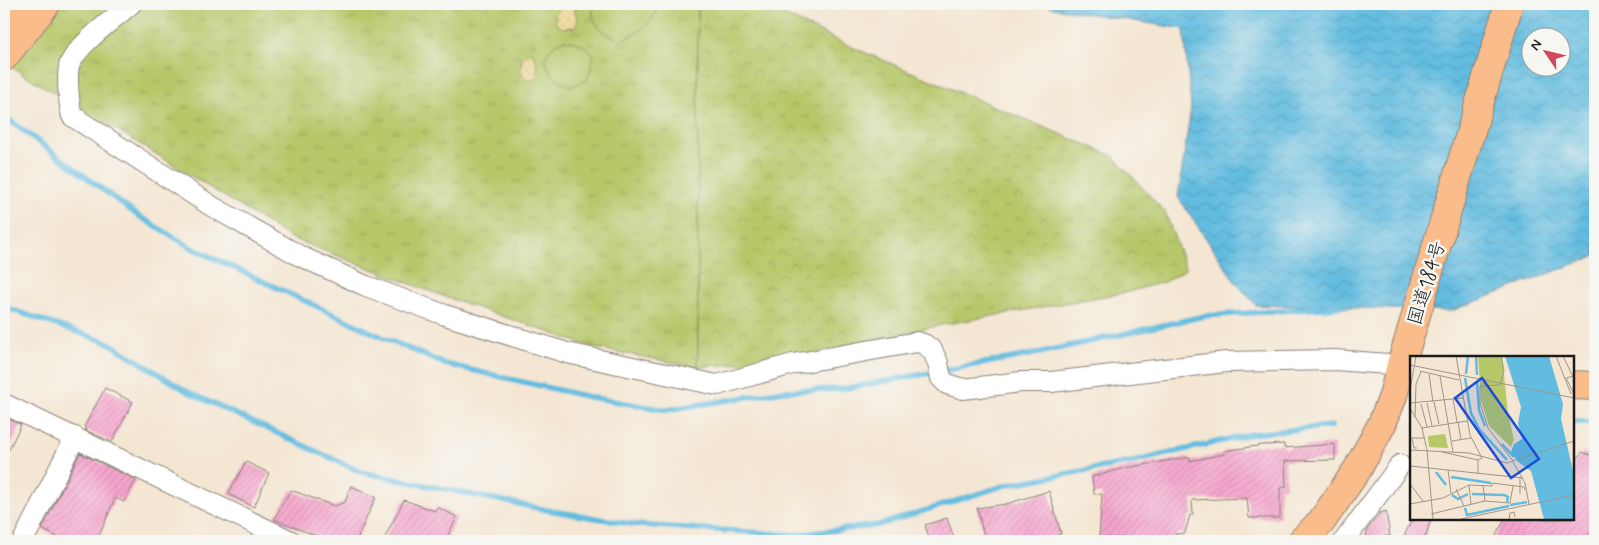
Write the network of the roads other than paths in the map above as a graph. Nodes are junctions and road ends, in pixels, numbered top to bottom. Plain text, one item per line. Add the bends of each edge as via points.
1 (26, 4) edge
2 (46, 4) edge
3 (130, 4) edge
4 (1509, 4) edge
5 (4, 24) edge
6 (4, 57) edge
7 (1406, 366) edge
8 (1574, 385) edge
9 (1595, 386) edge
10 (4, 404) edge
11 (75, 437) junction
12 (1400, 465) dead end
13 (24, 541) edge
14 (291, 541) edge
15 (1302, 541) edge
16 (1344, 541) edge

1 - 5 main road
2 - 6 main road
3 - 7 street via 77,51 69,65 72,116 213,207 300,256 366,286 445,315 567,353 717,385 792,364 917,342 932,350 947,384 963,389 1226,362 1335,360
4 - 7 main road, 国道184号 via 1411,335
7 - 15 main road, 国道184号 via 1382,424 1357,470 1321,522
8 - 9 main road
10 - 11 street
11 - 13 street
11 - 14 street
12 - 16 street

